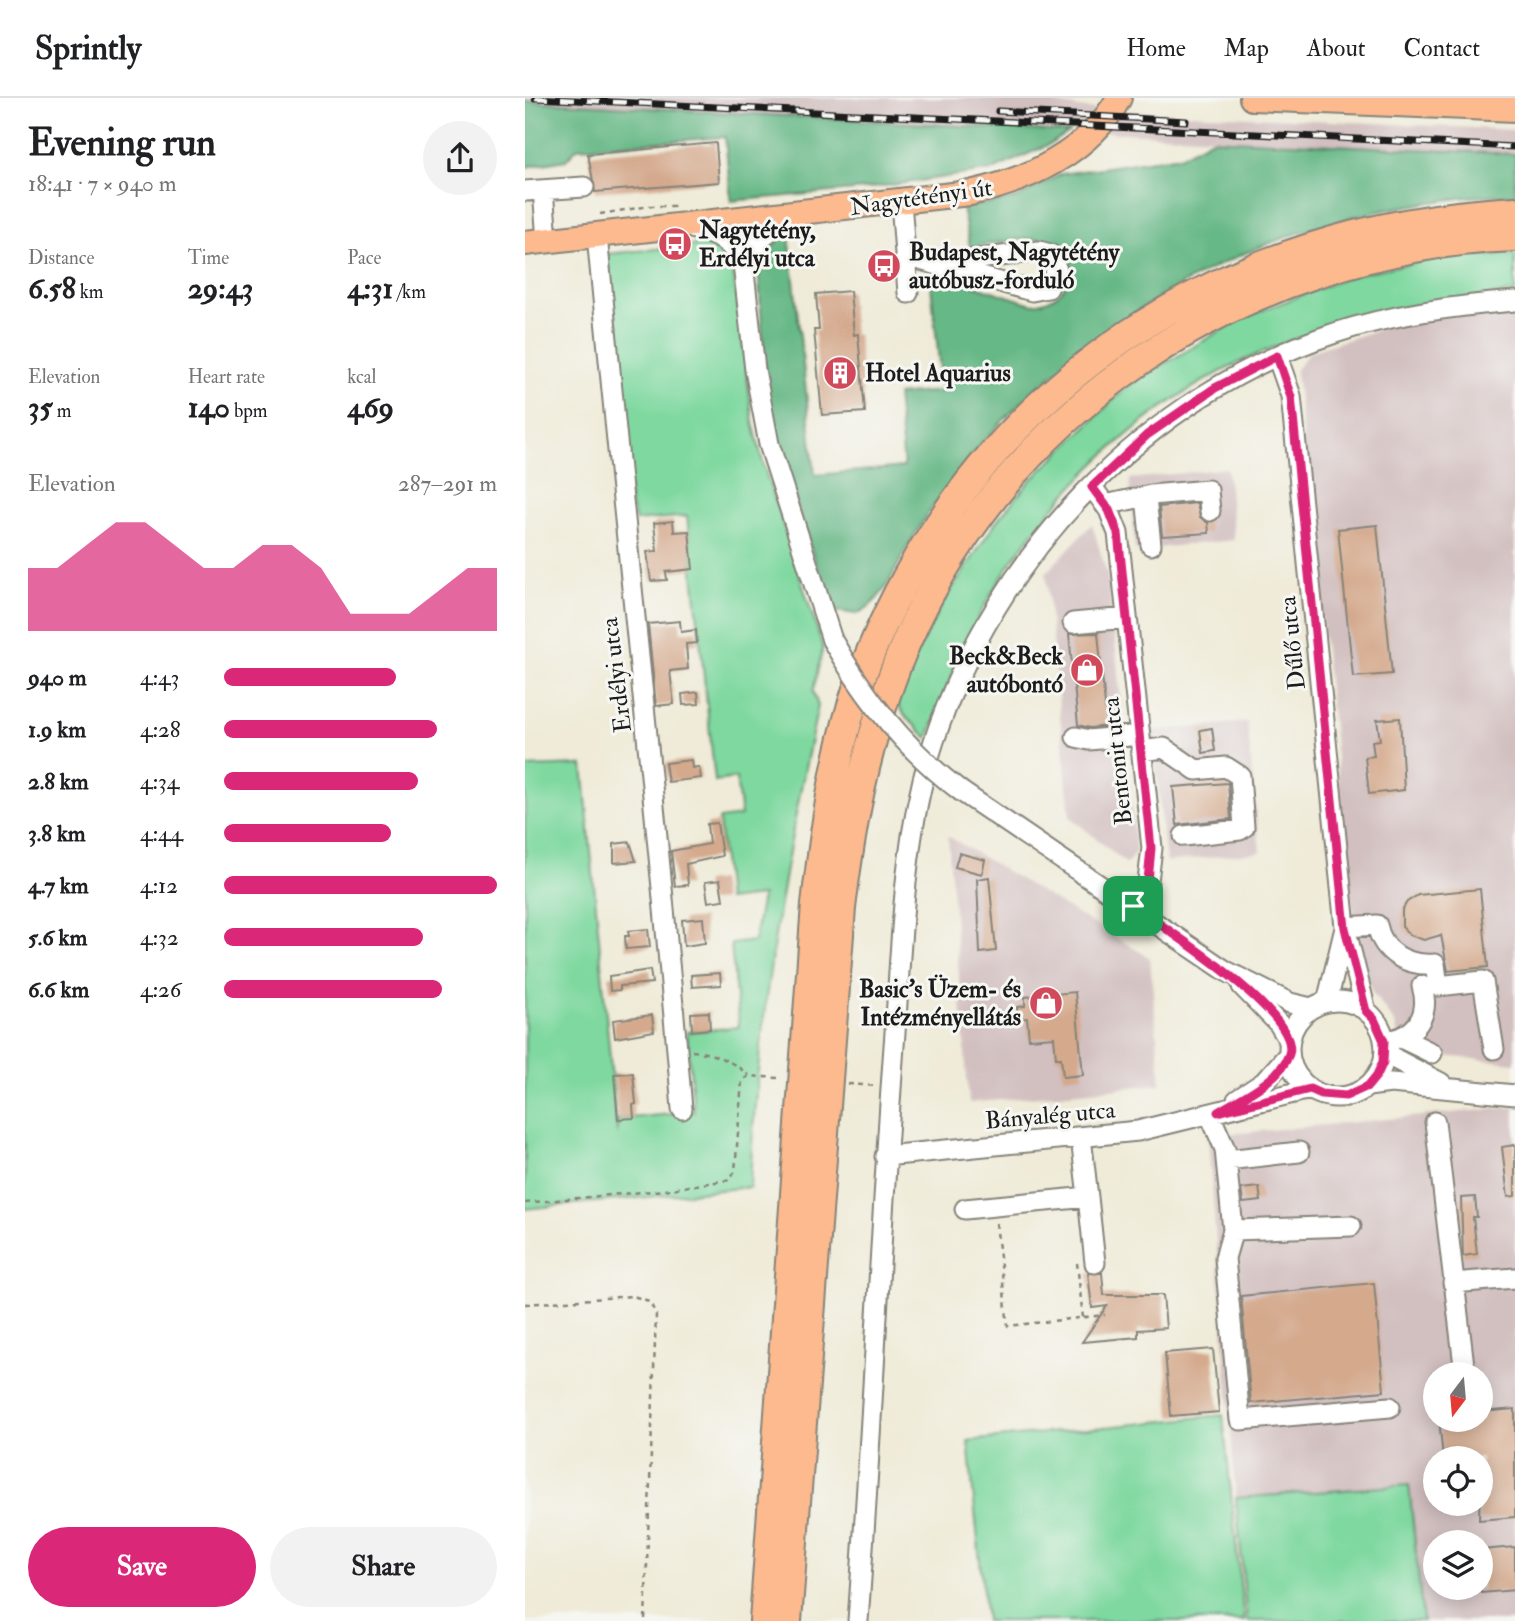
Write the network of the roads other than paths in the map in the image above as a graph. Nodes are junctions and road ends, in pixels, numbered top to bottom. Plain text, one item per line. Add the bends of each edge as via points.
1 (1119, 98) edge
2 (1252, 98) edge
3 (1515, 109) edge
4 (584, 187) dead end
5 (534, 191) edge
6 (901, 201) junction
7 (1515, 211) edge
8 (794, 213) junction
9 (739, 219) junction
10 (683, 225) junction
11 (597, 235) junction
12 (1515, 237) edge
13 (536, 242) edge
14 (906, 256) junction
15 (941, 264) junction
16 (744, 273) junction
17 (908, 293) dead end
18 (1515, 301) edge
19 (1277, 356) junction
20 (1092, 487) junction
21 (1146, 497) junction
22 (1105, 505) junction
23 (1210, 511) dead end
24 (1151, 545) dead end
25 (1127, 618) junction
26 (1073, 623) dead end
27 (1076, 737) dead end
28 (1140, 743) junction
29 (1184, 836) dead end
30 (1133, 906) junction
31 (1345, 928) junction
32 (1226, 971) junction
33 (1422, 986) dead end
34 (1319, 1005) junction
35 (1366, 1011) junction
36 (1390, 1043) junction
37 (1289, 1047) junction
38 (1495, 1049) dead end
39 (1432, 1054) dead end
40 (1368, 1086) junction
41 (1310, 1089) junction
42 (1461, 1090) junction
43 (1515, 1095) edge
44 (682, 1109) dead end
45 (1214, 1113) junction
46 (1435, 1122) dead end
47 (1081, 1137) junction
48 (1299, 1152) dead end
49 (885, 1156) junction
50 (1226, 1160) junction
51 (1088, 1198) junction
52 (965, 1209) dead end
53 (1351, 1226) dead end
54 (1233, 1230) junction
55 (1094, 1255) road end
56 (1515, 1278) edge
57 (1453, 1283) junction
58 (1463, 1362) edge
59 (1390, 1407) dead end
60 (764, 1621) edge
61 (787, 1621) edge
62 (858, 1621) edge

1 - 6 main road, Nagytétényi út via 1092,131 1031,175 970,193
2 - 3 main road
4 - 5 street
5 - 13 street
6 - 8 main road, Nagytétényi út
6 - 14 street
7 - 60 highway via 1355,233 1269,261 1159,316 1088,362 1027,416 976,471 912,569 872,651 854,701 823,841
8 - 9 main road, Nagytétényi út
8 - 16 street via 763,236
9 - 10 main road, Nagytétényi út
9 - 16 street
10 - 11 main road, Nagytétényi út
10 - 16 street via 725,240 736,251
11 - 13 main road, Nagytétényi út
11 - 44 street, Erdélyi utca
12 - 61 highway via 1406,248 1322,269 1244,300 1176,337 1108,385 1028,457 980,514 922,610 879,717 848,846
14 - 15 street
14 - 17 street
15 - 15 street via 1032,291 1048,288 1057,270 1049,254 1039,251
16 - 30 street, bridge via 769,444 832,640 855,680 895,732 937,774
18 - 19 street via 1396,317 1335,333
19 - 20 street via 1215,388 1147,435
19 - 31 street, Dűlő utca via 1291,397
20 - 22 street, Bentonit utca
20 - 49 street via 1049,530 991,613 960,674 932,746 909,859
21 - 22 street
21 - 23 street via 1208,490
21 - 24 street
22 - 25 street, Bentonit utca via 1118,533
25 - 26 street
25 - 28 street, Bentonit utca
27 - 28 street
28 - 29 street via 1164,748 1196,770 1226,767 1240,776 1244,827
28 - 30 street, Bentonit utca via 1152,863 1148,881
30 - 32 street
31 - 34 street, Dűlő utca
31 - 35 street, Dűlő utca
31 - 38 street via 1377,925 1393,954 1414,963 1435,964 1438,986 1483,982
32 - 34 street via 1290,1003
32 - 37 street via 1279,1024
33 - 36 street via 1422,1018 1415,1029
34 - 35 street via 1341,1001
34 - 37 street, Bányalég utca via 1293,1028
35 - 36 street, Bányalég utca
36 - 39 street
36 - 40 street
36 - 42 street, Bányalég utca via 1417,1072
37 - 41 street via 1293,1068
37 - 45 street, Bányalég utca via 1264,1082
40 - 41 street, Bányalég utca via 1346,1096
40 - 42 street, Bányalég utca via 1391,1083
41 - 45 street, Bányalég utca
42 - 43 street, Bányalég utca
45 - 47 street, Bányalég utca via 1165,1127
45 - 50 street
46 - 57 street
47 - 49 street, Bányalég utca
47 - 51 street
48 - 50 street
49 - 62 street
50 - 54 street
51 - 52 street
51 - 55 street
53 - 54 street
54 - 59 street via 1225,1258 1240,1420
56 - 57 street
57 - 58 street

